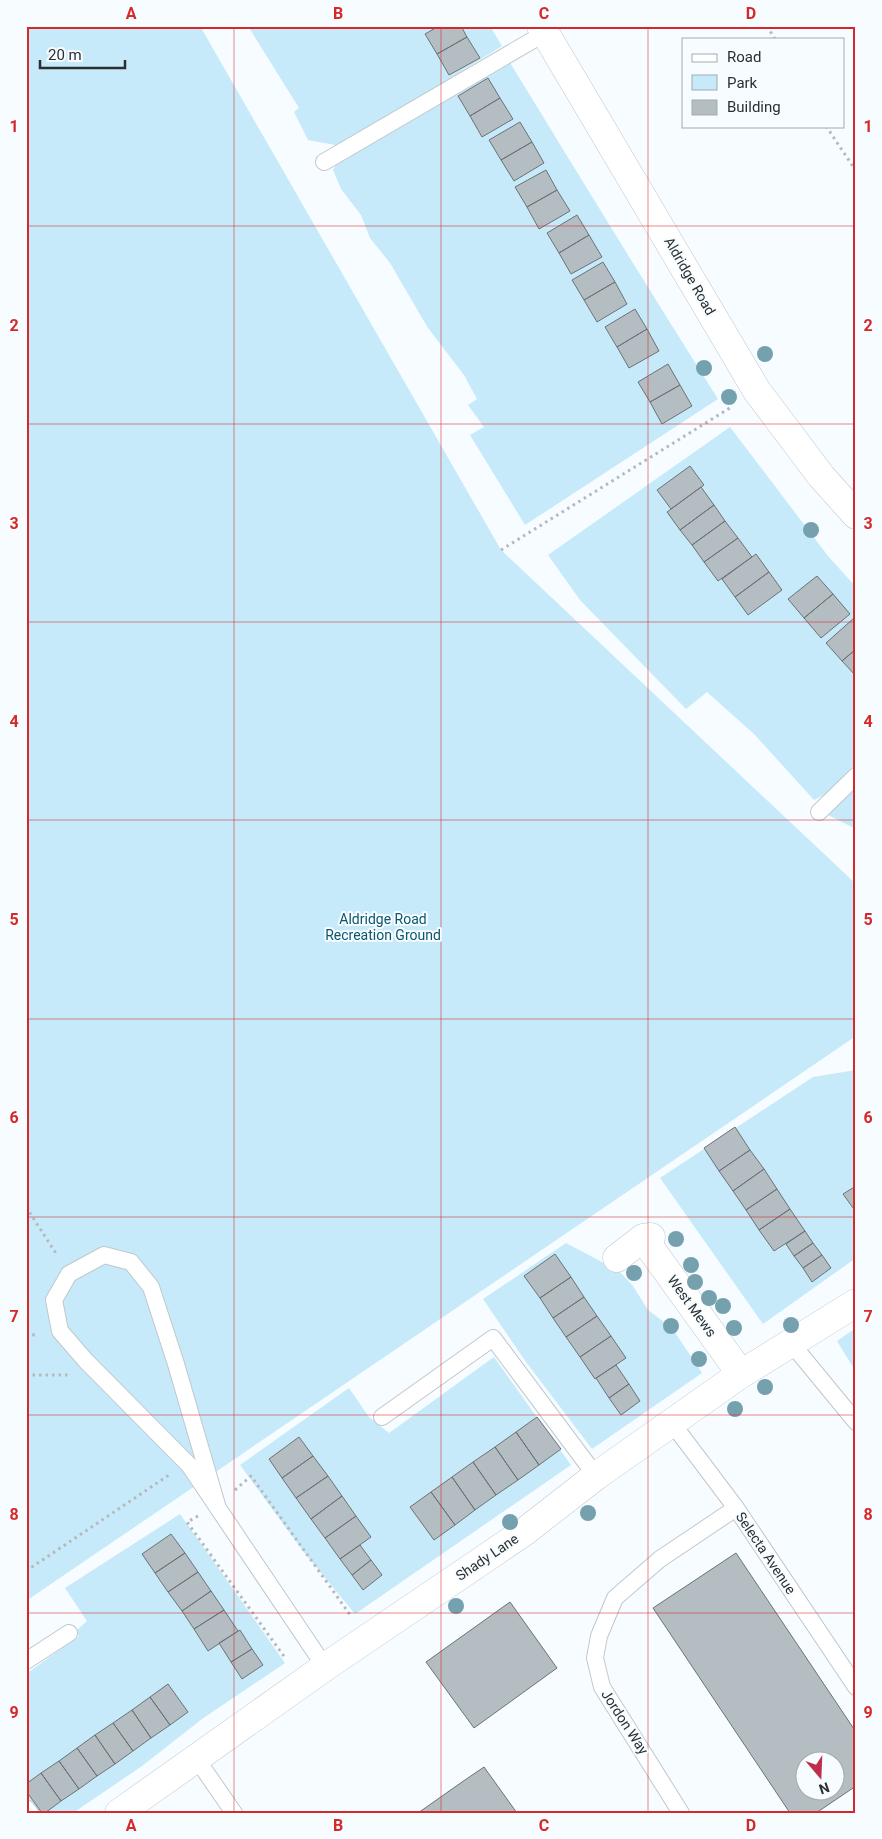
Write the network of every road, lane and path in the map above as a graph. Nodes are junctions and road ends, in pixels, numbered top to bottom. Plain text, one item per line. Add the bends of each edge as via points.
1 (768, 26) edge
2 (543, 30) edge
3 (774, 38) edge
4 (827, 128) edge
5 (324, 162) dead end
6 (856, 171) edge
7 (757, 391) junction
8 (856, 515) edge
9 (502, 550) dead end
10 (856, 776) edge
11 (819, 812) dead end
12 (26, 1207) edge
13 (617, 1258) dead end
14 (69, 1274) junction
15 (856, 1303) edge
16 (791, 1343) junction
17 (741, 1374) junction
18 (26, 1375) edge
19 (100, 1375) junction
20 (382, 1417) dead end
21 (856, 1422) edge
22 (672, 1423) junction
23 (189, 1465) junction
24 (596, 1476) junction
25 (217, 1505) junction
26 (736, 1508) junction
27 (26, 1571) edge
28 (69, 1633) dead end
29 (366, 1639) junction
30 (26, 1661) edge
31 (325, 1667) junction
32 (302, 1682) junction
33 (856, 1687) edge
34 (196, 1758) junction
35 (26, 1808) edge
36 (30, 1813) edge
37 (119, 1813) edge
38 (234, 1813) edge
39 (681, 1813) edge

1 - 3 path
2 - 5 lane
2 - 7 street, Aldridge Road
4 - 6 path
7 - 8 street, Aldridge Road
7 - 9 path
10 - 11 lane
12 - 14 path
13 - 17 street, West Mews via 647,1237
14 - 19 lane via 54,1300 60,1331
14 - 25 lane via 104,1255 131,1262 151,1286
15 - 16 street, Shady Lane
16 - 17 street, Shady Lane
16 - 21 lane
17 - 22 street, Shady Lane
18 - 19 path
19 - 23 lane
20 - 24 lane via 493,1338
22 - 24 street, Shady Lane
22 - 26 lane, Selecta Avenue
23 - 25 lane
23 - 27 path
24 - 29 street, Shady Lane via 524,1532
25 - 29 path via 251,1476
25 - 31 lane
25 - 32 path via 187,1522
26 - 33 lane, Selecta Avenue
26 - 39 lane, Jordon Way via 660,1559 615,1598 599,1636 595,1658 602,1687
28 - 30 lane
29 - 31 street, Shady Lane
31 - 32 street, Shady Lane
32 - 34 street, Shady Lane
34 - 37 street, Shady Lane
34 - 38 lane
35 - 36 lane

